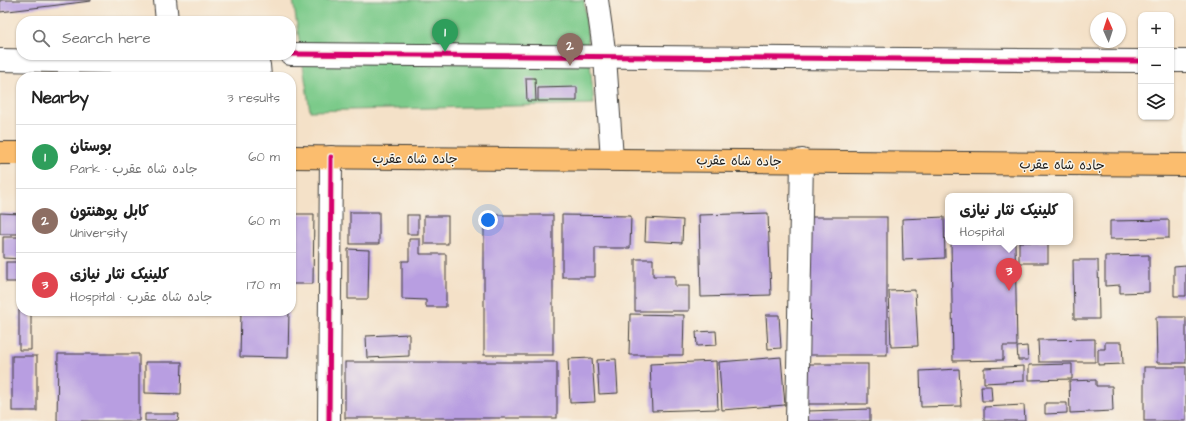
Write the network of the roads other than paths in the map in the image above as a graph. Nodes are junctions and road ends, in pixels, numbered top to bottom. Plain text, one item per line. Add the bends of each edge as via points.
1 (165, 0) edge
2 (597, 0) edge
3 (167, 16) edge
4 (0, 52) edge
5 (16, 52) edge
6 (296, 54) edge
7 (605, 57) junction
8 (0, 60) edge
9 (16, 60) edge
10 (186, 60) edge
11 (1138, 61) edge
12 (1174, 61) edge
13 (1186, 61) edge
14 (260, 72) edge
15 (0, 153) edge
16 (16, 153) edge
17 (296, 157) edge
18 (331, 157) junction
19 (612, 159) junction
20 (802, 160) junction
21 (1186, 165) edge
22 (329, 421) edge
23 (797, 421) edge

1 - 3 street
2 - 7 street
4 - 5 street
6 - 7 street
7 - 11 street
7 - 19 street
8 - 9 street
10 - 14 street via 259,65
12 - 13 street
15 - 16 highway
17 - 18 highway, جاده شاه عقرب
18 - 19 highway, جاده شاه عقرب
18 - 22 street
19 - 20 highway, جاده شاه عقرب
20 - 21 highway, جاده شاه عقرب
20 - 23 street

